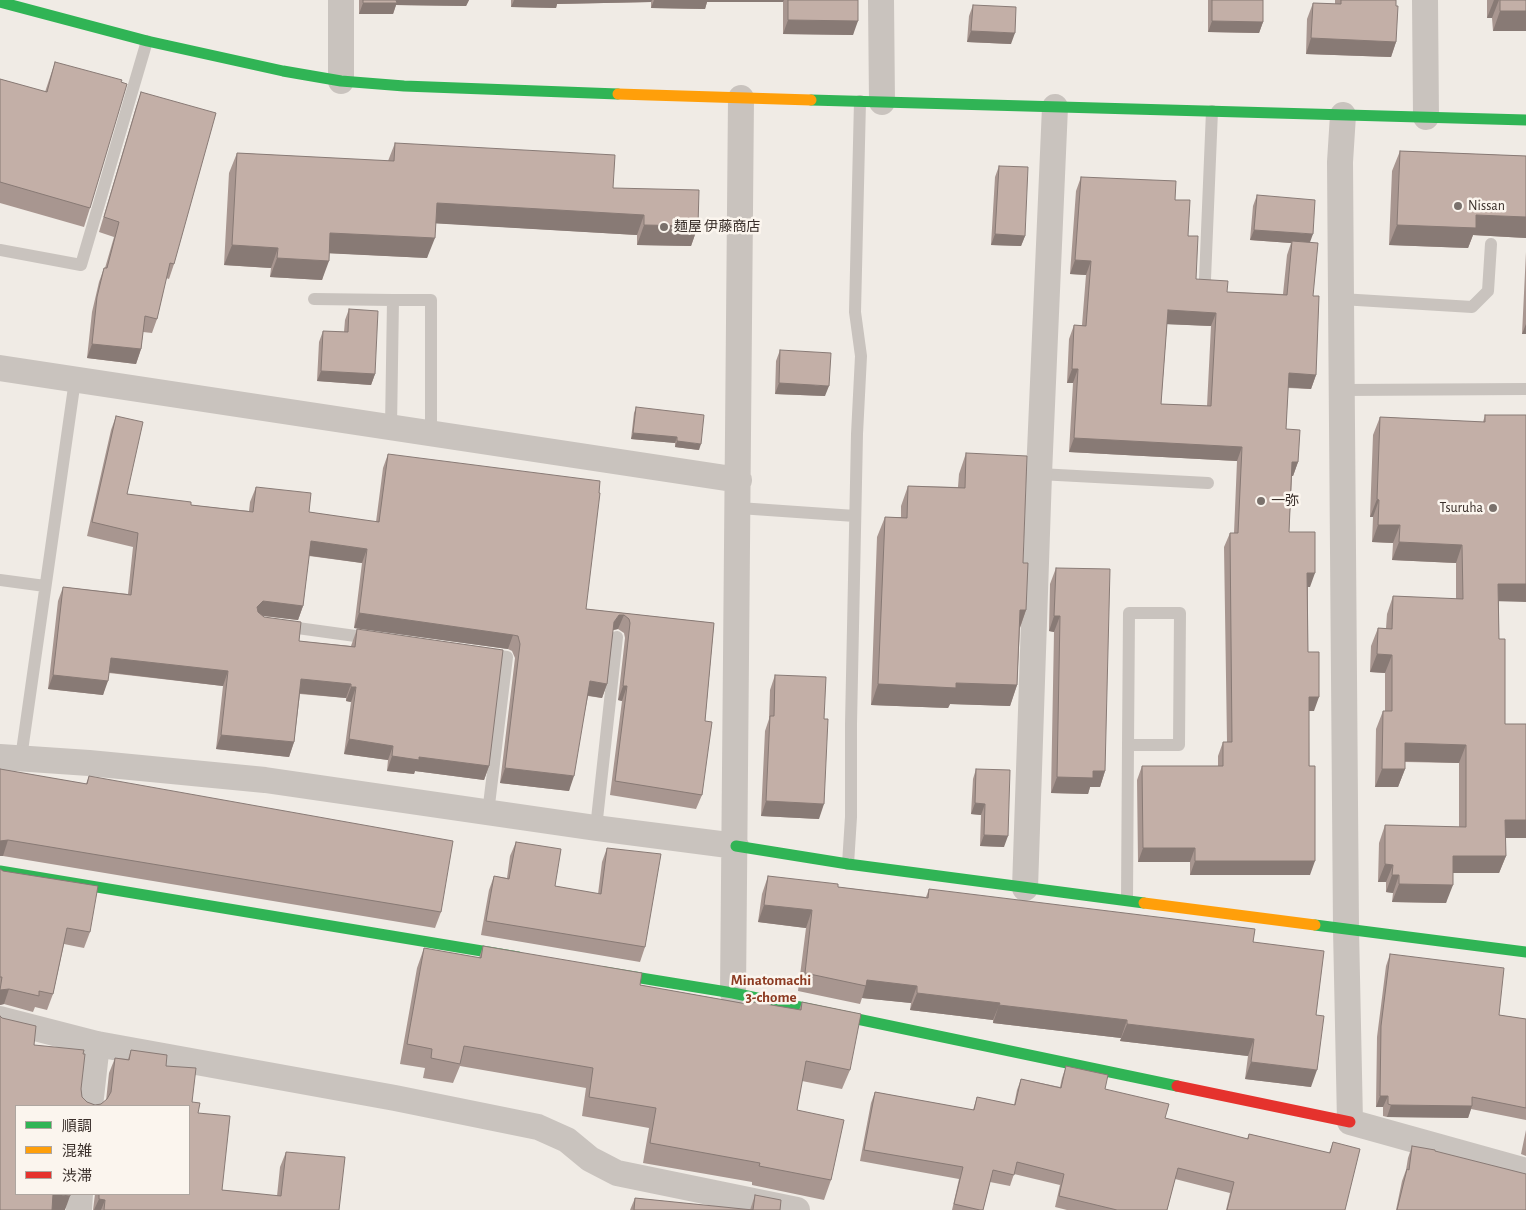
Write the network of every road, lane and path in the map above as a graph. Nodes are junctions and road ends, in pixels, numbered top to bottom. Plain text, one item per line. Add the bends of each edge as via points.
1 (341, 0) edge
2 (881, 0) edge
3 (1425, 0) edge
4 (0, 2) edge
5 (147, 41) junction
6 (341, 81) junction
7 (742, 98) junction
8 (871, 101) junction
9 (1055, 107) junction
10 (1212, 111) junction
11 (1343, 115) junction
12 (1426, 117) junction
13 (1526, 120) edge
14 (1491, 244) edge
15 (0, 250) edge
16 (1205, 279) edge
17 (314, 299) dead end
18 (1341, 299) junction
19 (393, 300) junction
20 (0, 368) edge
21 (75, 380) junction
22 (1526, 389) edge
23 (1342, 390) junction
24 (391, 427) junction
25 (431, 433) junction
26 (1039, 474) junction
27 (739, 480) junction
28 (1208, 483) dead end
29 (739, 508) junction
30 (855, 516) junction
31 (0, 580) edge
32 (46, 586) junction
33 (270, 625) edge
34 (617, 637) edge
35 (378, 639) edge
36 (477, 653) edge
37 (1128, 745) junction
38 (10, 757) edge
39 (488, 813) junction
40 (596, 828) junction
41 (736, 846) junction
42 (848, 864) junction
43 (0, 871) edge
44 (1025, 888) junction
45 (1127, 900) junction
46 (1346, 929) junction
47 (1526, 952) edge
48 (528, 959) edge
49 (596, 970) edge
50 (733, 993) junction
51 (0, 1019) edge
52 (97, 1044) junction
53 (90, 1105) edge
54 (1350, 1122) junction
55 (1526, 1171) edge
56 (80, 1195) edge
57 (79, 1210) edge
58 (797, 1210) edge

1 - 6 street
2 - 8 street
3 - 12 street
4 - 5 street
5 - 6 street
5 - 15 lane via 81,265
6 - 7 street
7 - 8 street
7 - 27 street
8 - 9 street
8 - 30 lane via 855,312 861,356
9 - 10 street
9 - 26 street
10 - 11 street
10 - 16 lane
11 - 12 street
11 - 18 street
12 - 13 street
14 - 18 lane via 1488,291 1472,307
17 - 19 lane
18 - 23 street
19 - 24 lane
19 - 25 lane via 431,300
20 - 21 street
21 - 24 street
21 - 32 lane
22 - 23 lane
23 - 46 street
24 - 25 street
25 - 27 street
26 - 28 lane
26 - 44 street
27 - 29 street
29 - 30 lane
29 - 41 street
30 - 42 lane
31 - 32 lane
32 - 38 lane
33 - 35 lane
34 - 40 lane
36 - 39 lane via 506,657
37 - 37 lane via 1129,612 1180,613 1180,745
37 - 45 lane
38 - 39 street via 265,780
39 - 40 street
40 - 41 street
41 - 42 street
41 - 50 street
42 - 44 street
43 - 48 street
44 - 45 street
45 - 46 street
46 - 47 street
46 - 54 street
49 - 50 street
50 - 54 street
51 - 52 street
52 - 53 street
52 - 58 street via 538,1127 567,1140 590,1159 617,1174
54 - 55 street
56 - 57 street

